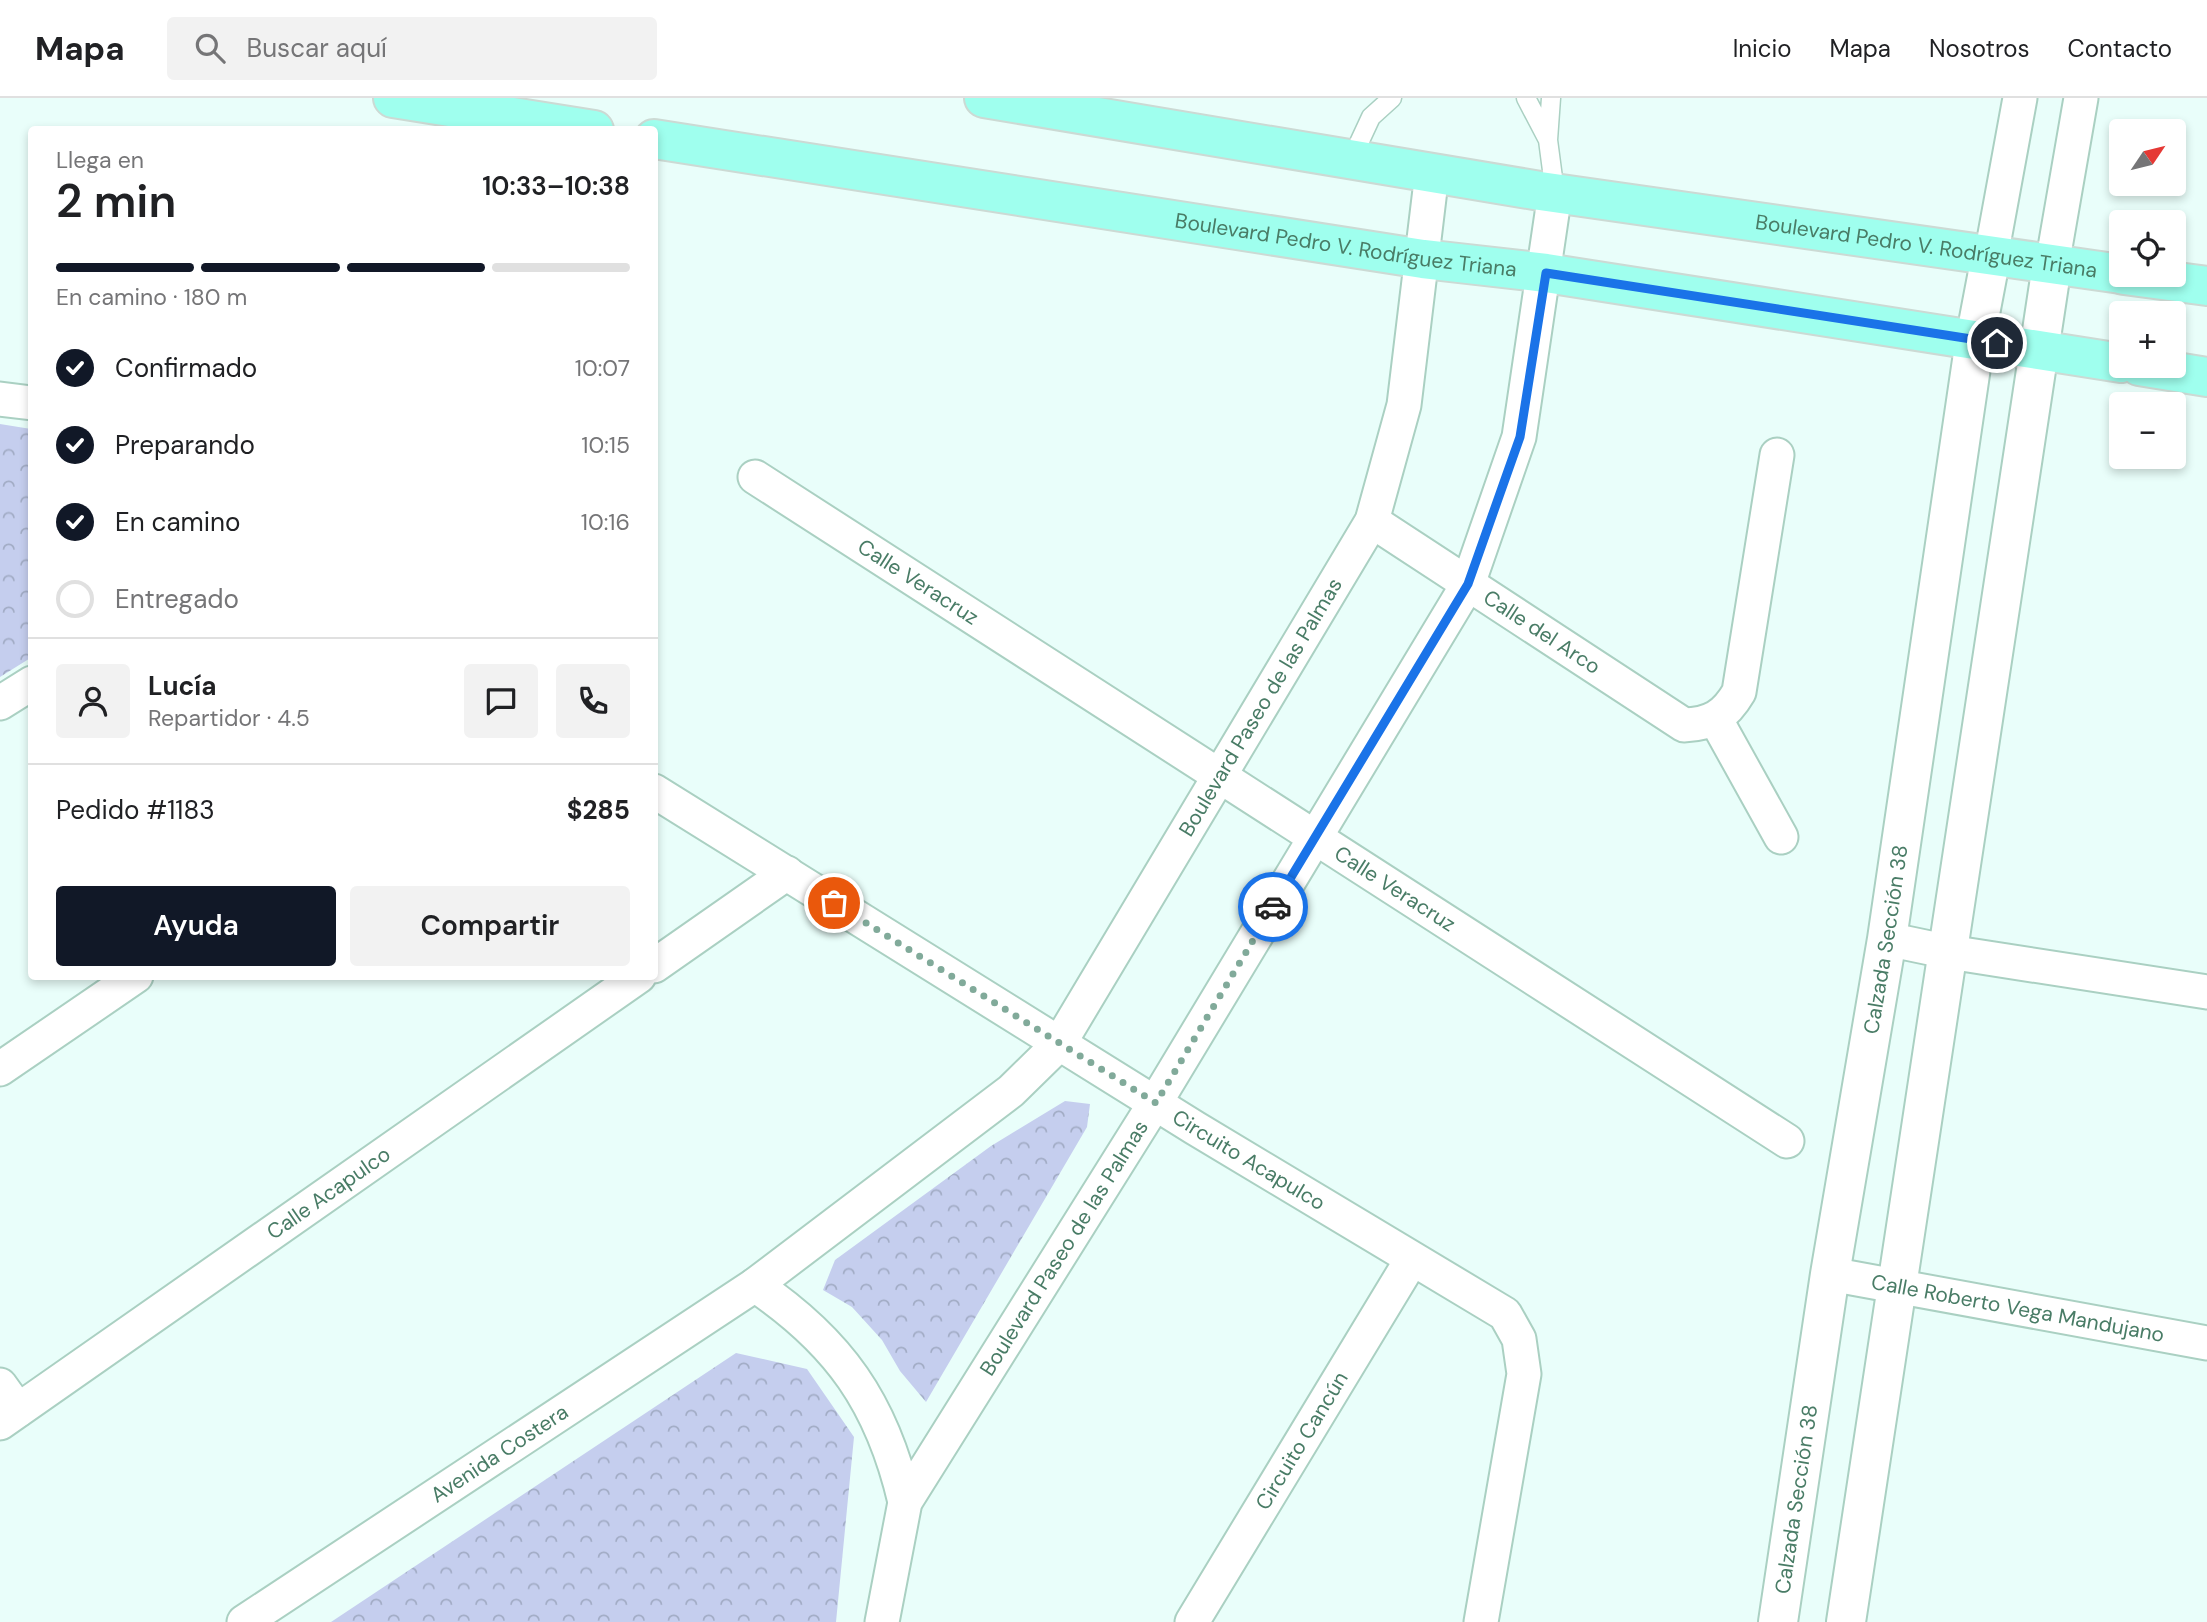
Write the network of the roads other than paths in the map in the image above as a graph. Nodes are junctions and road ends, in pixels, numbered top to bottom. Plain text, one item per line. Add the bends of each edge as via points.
1 (393, 98) edge
2 (984, 98) edge
3 (1392, 98) edge
4 (1526, 98) edge
5 (1551, 98) edge
6 (2020, 98) edge
7 (2081, 98) edge
8 (569, 126) edge
9 (658, 140) edge
10 (1548, 140) junction
11 (1351, 160) junction
12 (1432, 173) junction
13 (1556, 193) junction
14 (1992, 256) junction
15 (1423, 259) junction
16 (2052, 265) junction
17 (2109, 272) edge
18 (1546, 273) junction
19 (2186, 283) edge
20 (2207, 286) edge
21 (1975, 340) junction
22 (2039, 349) junction
23 (2109, 361) edge
24 (2186, 374) edge
25 (2207, 377) edge
26 (0, 399) edge
27 (28, 402) edge
28 (1777, 455) dead end
29 (755, 477) dead end
30 (1372, 522) junction
31 (1468, 584) junction
32 (28, 686) edge
33 (0, 703) edge
34 (1716, 720) junction
35 (1219, 777) junction
36 (658, 793) edge
37 (1314, 837) junction
38 (1781, 837) dead end
39 (787, 873) junction
40 (1887, 939) junction
41 (1950, 952) junction
42 (658, 963) edge
43 (130, 980) edge
44 (633, 980) edge
45 (2207, 992) edge
46 (1059, 1044) junction
47 (0, 1069) edge
48 (1156, 1103) junction
49 (1787, 1141) dead end
50 (1412, 1259) junction
51 (1830, 1274) junction
52 (755, 1285) junction
53 (1895, 1286) junction
54 (2207, 1343) edge
55 (6, 1406) edge
56 (905, 1502) junction
57 (244, 1622) edge
58 (882, 1622) edge
59 (1192, 1622) edge
60 (1481, 1622) edge
61 (1778, 1622) edge
62 (1846, 1622) edge

1 - 8 main road
2 - 11 main road, Boulevard Pedro V. Rodríguez Triana
3 - 11 lane via 1371,117
4 - 10 lane
5 - 10 lane
6 - 14 street
7 - 16 street
9 - 15 main road, Boulevard Pedro V. Rodríguez Triana
10 - 13 lane
11 - 12 main road, Boulevard Pedro V. Rodríguez Triana
12 - 13 main road, Boulevard Pedro V. Rodríguez Triana
12 - 15 street, Boulevard Paseo de las Palmas
13 - 14 main road, Boulevard Pedro V. Rodríguez Triana
13 - 18 street, Boulevard Paseo de las Palmas
14 - 16 main road, Boulevard Pedro V. Rodríguez Triana
14 - 21 street, Calzada Sección 38
15 - 18 main road, Boulevard Pedro V. Rodríguez Triana
15 - 30 street, Boulevard Paseo de las Palmas via 1404,405
16 - 17 main road, Boulevard Pedro V. Rodríguez Triana
16 - 22 street
18 - 21 main road, Boulevard Pedro V. Rodríguez Triana
18 - 31 street, Boulevard Paseo de las Palmas via 1520,437
19 - 20 main road, Boulevard Pedro V. Rodríguez Triana
21 - 22 main road, Boulevard Pedro V. Rodríguez Triana
21 - 40 street, Calzada Sección 38
22 - 23 main road, Boulevard Pedro V. Rodríguez Triana
22 - 41 street
24 - 25 main road
26 - 27 street
28 - 34 street via 1739,692
29 - 35 street, Calle Veracruz
30 - 31 street, Calle del Arco
30 - 35 street, Boulevard Paseo de las Palmas
31 - 34 street, Calle del Arco via 1684,725
31 - 37 street, Boulevard Paseo de las Palmas
32 - 33 street
34 - 38 street
35 - 37 street, Calle Veracruz
35 - 46 street, Boulevard Paseo de las Palmas
36 - 39 street, Circuito Acapulco
37 - 48 street, Boulevard Paseo de las Palmas
37 - 49 street, Calle Veracruz
39 - 42 street
39 - 46 street, Circuito Acapulco
40 - 41 street
40 - 51 street, Calzada Sección 38
41 - 45 street
41 - 53 street
43 - 47 street
44 - 55 street, Calle Acapulco
46 - 48 street, Circuito Acapulco
46 - 52 street, Boulevard Paseo de las Palmas via 1011,1091
48 - 50 street, Circuito Acapulco
48 - 56 street, Boulevard Paseo de las Palmas
50 - 59 street, Circuito Cancún
50 - 60 street, Circuito Acapulco via 1505,1314 1519,1339 1524,1374
51 - 53 street, Calle Roberto Vega Mandujano
51 - 61 street, Calzada Sección 38
52 - 56 street via 793,1311 855,1377 895,1458
52 - 57 street, Avenida Costera
53 - 54 street, Calle Roberto Vega Mandujano
53 - 62 street
56 - 58 street

